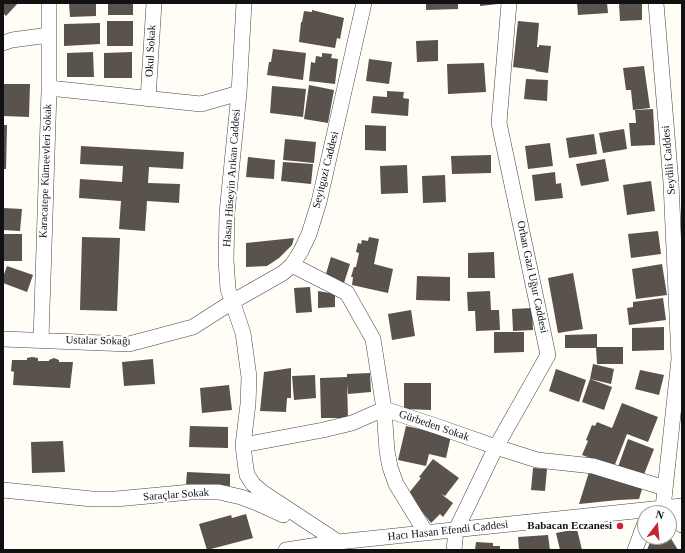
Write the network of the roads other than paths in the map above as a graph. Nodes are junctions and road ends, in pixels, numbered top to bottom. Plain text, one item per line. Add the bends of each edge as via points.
1 (49, 3) edge
2 (154, 3) edge
3 (244, 3) edge
4 (364, 3) edge
5 (509, 3) edge
6 (656, 3) edge
7 (49, 35) junction
8 (6, 38) edge
9 (49, 88) junction
10 (239, 93) junction
11 (148, 99) junction
12 (677, 183) edge
13 (292, 265) junction
14 (232, 302) junction
15 (3, 338) edge
16 (41, 340) junction
17 (384, 409) junction
18 (243, 445) junction
19 (496, 447) junction
20 (665, 488) junction
21 (3, 490) edge
22 (664, 505) edge
23 (637, 512) edge
24 (456, 530) junction
25 (426, 533) junction
26 (338, 542) junction
27 (286, 550) edge
28 (454, 550) edge

1 - 7 street, Karacatepe Kümeevleri Sokak
2 - 11 street, Okul Sokak
3 - 10 street, Hasan Hüseyin Arıkan Caddesi
4 - 13 street, Seyitgazi Caddesi via 319,202 306,240
5 - 19 street, Orhan Gazi Uğur Caddesi via 499,123 548,355
6 - 12 street, Seydili Caddesi
7 - 8 street
7 - 9 street, Karacatepe Kümeevleri Sokak
9 - 11 street
9 - 16 street, Karacatepe Kümeevleri Sokak
10 - 11 street via 201,104
10 - 14 street, Hasan Hüseyin Arıkan Caddesi via 227,213 227,280
12 - 20 street, Seydili Caddesi via 679,359
13 - 14 street, Seyitgazi Caddesi
13 - 17 street, Gürbeden Sokak via 348,293 372,339
14 - 16 street, Ustalar Sokağı via 193,327 129,344
14 - 18 street, Hasan Hüseyin Arıkan Caddesi via 243,333 249,377
15 - 16 street, Ustalar Sokağı
17 - 18 street via 352,423
17 - 19 street, Gürbeden Sokak
17 - 25 street via 390,467 396,484
18 - 26 street, Hasan Hüseyin Arıkan Caddesi via 247,474 253,484
19 - 20 street, Gürbeden Sokak via 537,460 593,466
19 - 24 street, Orhan Gazi Uğur Caddesi
20 - 22 street, Seydili Caddesi
21 - 26 street, Saraçlar Sokak via 92,499 219,492 257,503
23 - 24 street, Hacı Hasan Efendi Caddesi
24 - 25 street, Hacı Hasan Efendi Caddesi
24 - 28 street
25 - 26 street, Hacı Hasan Efendi Caddesi
26 - 27 street, Hacı Hasan Efendi Caddesi

